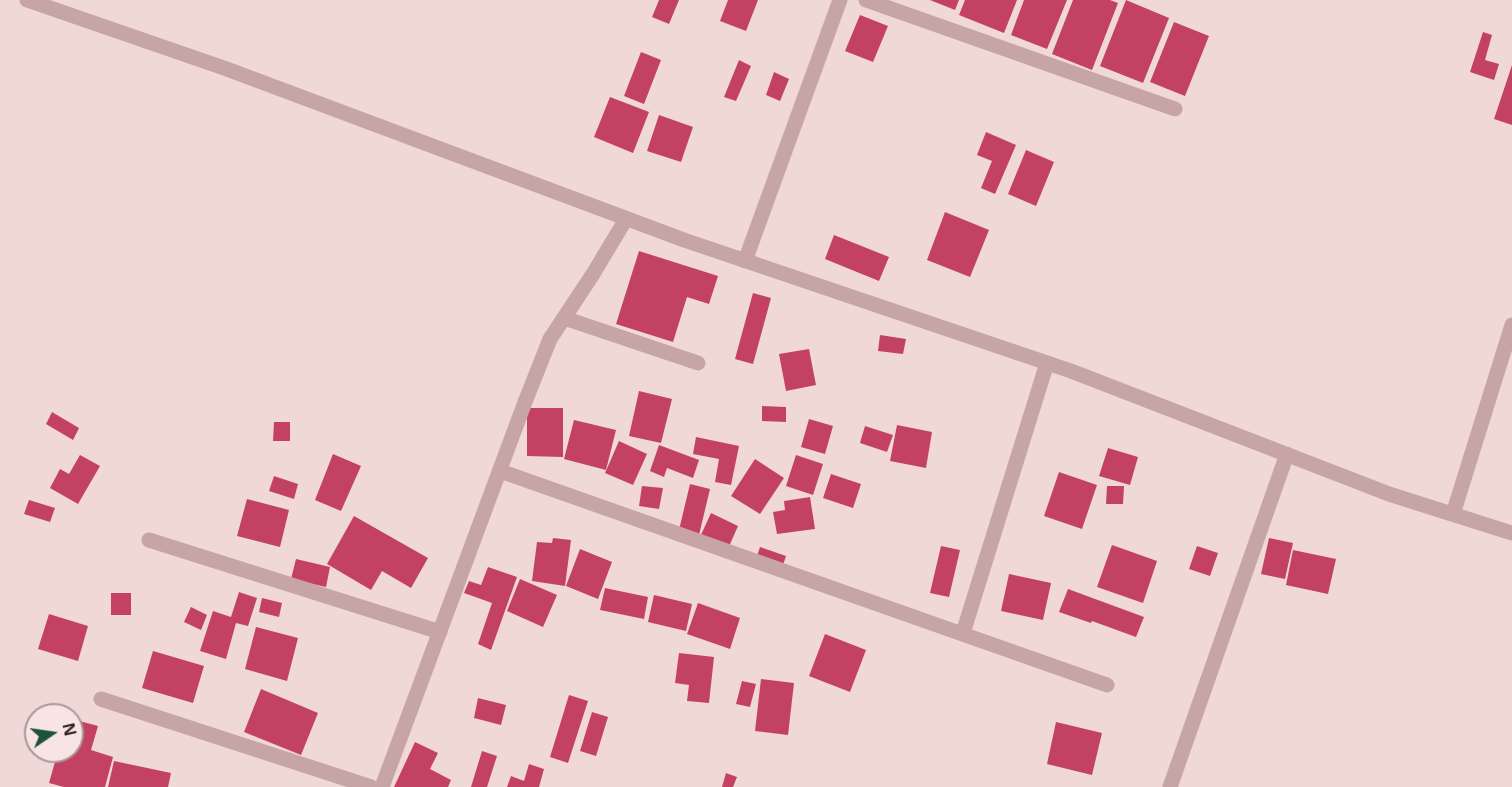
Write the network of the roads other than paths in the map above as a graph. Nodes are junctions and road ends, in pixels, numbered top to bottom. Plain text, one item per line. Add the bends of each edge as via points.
1 (27, 0) edge
2 (840, 0) edge
3 (866, 0) edge
4 (64, 6) edge
5 (1175, 109) dead end
6 (626, 219) junction
7 (745, 261) junction
8 (564, 318) junction
9 (1512, 325) edge
10 (698, 363) dead end
11 (1047, 363) junction
12 (1287, 454) junction
13 (500, 471) junction
14 (1453, 514) junction
15 (1512, 533) edge
16 (149, 540) dead end
17 (440, 632) junction
18 (963, 633) junction
19 (1107, 685) dead end
20 (101, 699) dead end
21 (371, 787) edge
22 (382, 787) edge
23 (1170, 787) edge

1 - 4 street
2 - 7 street
3 - 5 street
4 - 6 street
6 - 7 street
6 - 8 street
7 - 11 street
8 - 10 street
8 - 13 street via 550,339
9 - 14 street
11 - 12 street
11 - 18 street
12 - 14 street
12 - 23 street
13 - 17 street
13 - 18 street
14 - 15 street
16 - 17 street
17 - 22 street
18 - 19 street
20 - 21 street

